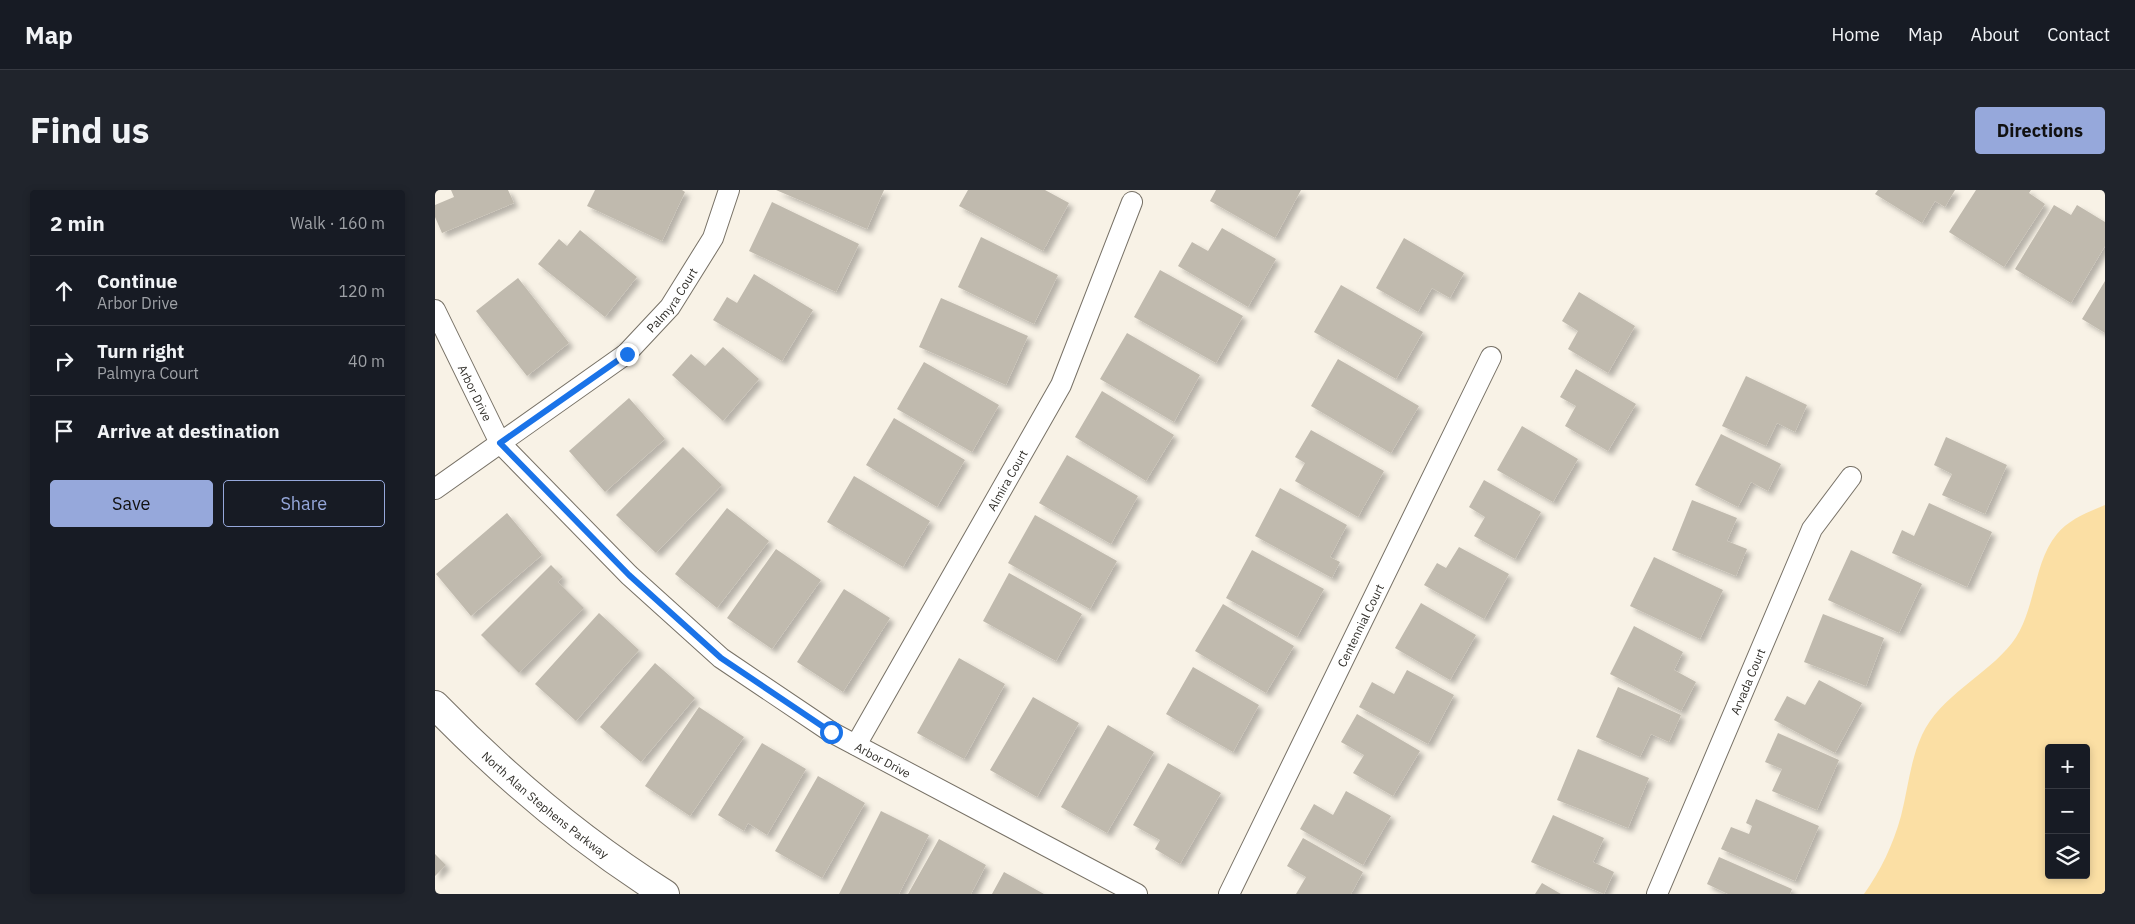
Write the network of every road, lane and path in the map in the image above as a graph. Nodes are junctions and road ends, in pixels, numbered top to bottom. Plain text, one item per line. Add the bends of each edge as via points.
1 (729, 190) edge
2 (1132, 202) dead end
3 (435, 310) edge
4 (1491, 357) dead end
5 (500, 443) junction
6 (1851, 477) dead end
7 (435, 489) edge
8 (435, 705) edge
9 (856, 745) junction
10 (665, 894) edge
11 (1137, 894) edge
12 (1229, 894) edge
13 (1657, 894) edge

1 - 5 street, Palmyra Court via 713,238 670,307 627,354
2 - 9 street, Almira Court via 1061,385
3 - 5 street, Arbor Drive
4 - 12 street, Centennial Court
5 - 7 street, Palmyra Court
5 - 9 street, Arbor Drive via 629,575 721,658 831,732
6 - 13 street, Arvada Court via 1812,529
8 - 10 street, North Alan Stephens Parkway via 469,740 547,808 636,876
9 - 11 street, Arbor Drive

